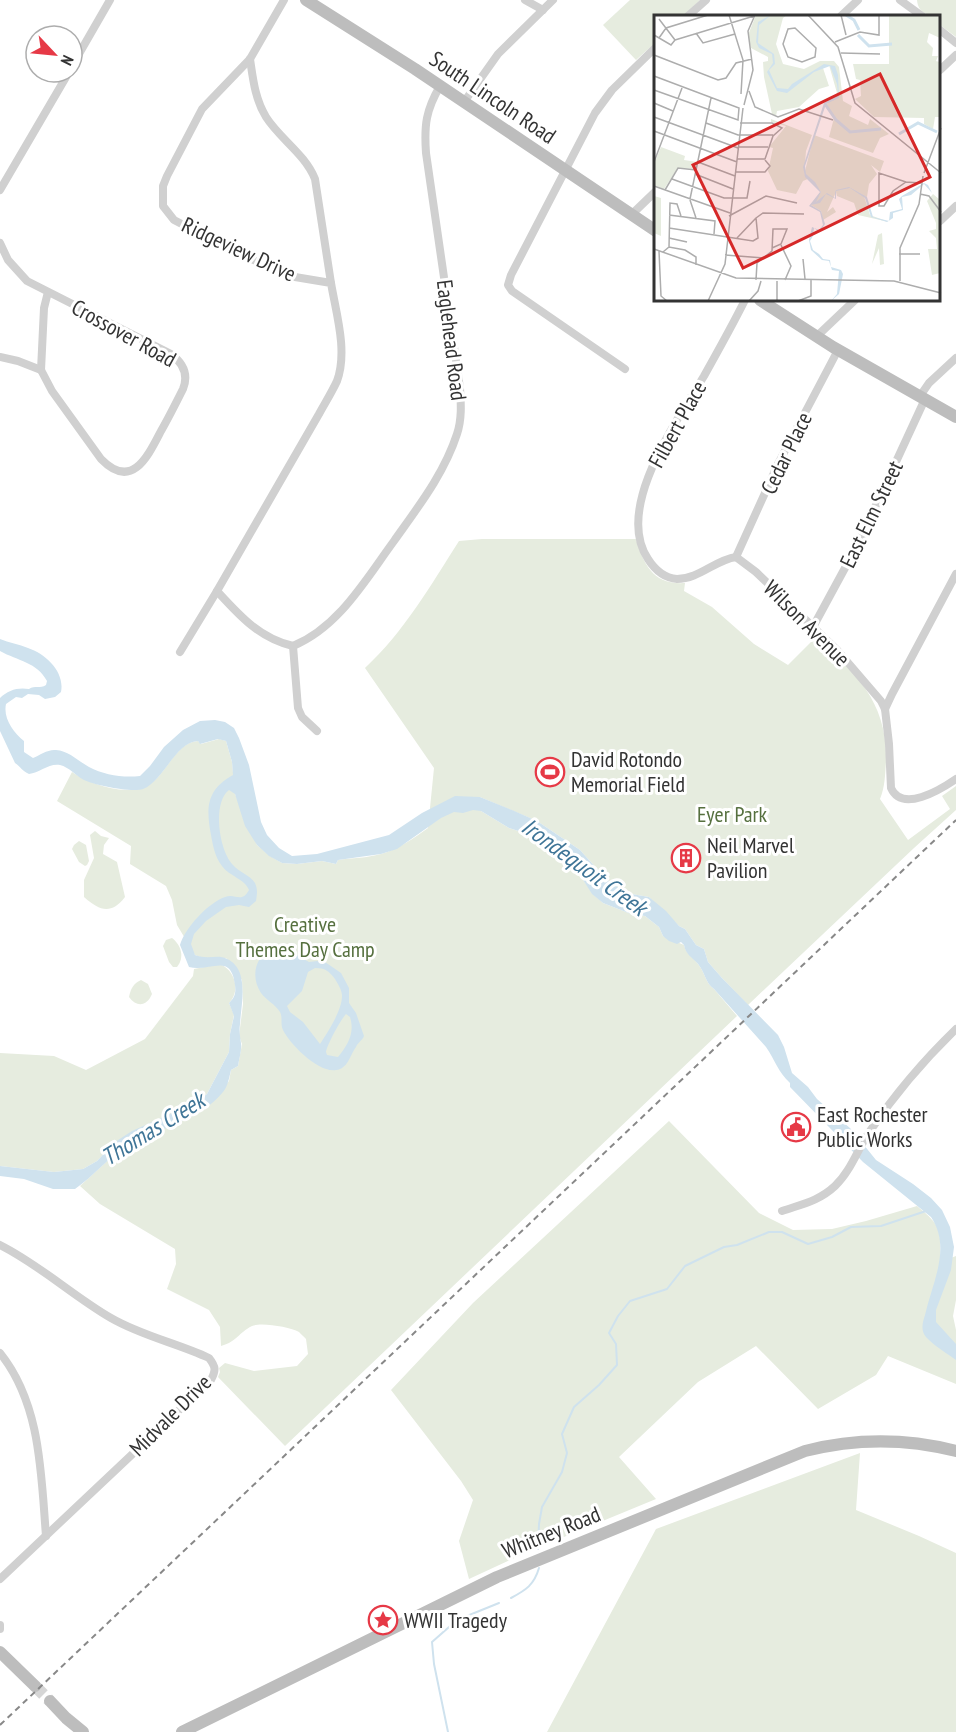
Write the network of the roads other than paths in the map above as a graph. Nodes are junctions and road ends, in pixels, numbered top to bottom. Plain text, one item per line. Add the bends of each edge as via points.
1 (110, 0) edge
2 (284, 0) edge
3 (306, 0) edge
4 (525, 0) edge
5 (554, 0) edge
6 (706, 0) edge
7 (858, 0) edge
8 (904, 1) edge
9 (543, 10) junction
10 (689, 15) edge
11 (842, 15) edge
12 (921, 15) edge
13 (941, 32) edge
14 (956, 43) edge
15 (84, 45) edge
16 (654, 49) edge
17 (956, 55) edge
18 (250, 59) junction
19 (941, 68) edge
20 (62, 84) edge
21 (440, 86) junction
22 (464, 102) junction
23 (566, 171) junction
24 (0, 190) edge
25 (654, 193) edge
26 (956, 206) edge
27 (631, 215) junction
28 (941, 219) edge
29 (654, 230) edge
30 (0, 243) edge
31 (331, 283) junction
32 (48, 292) junction
33 (745, 302) edge
34 (763, 302) edge
35 (853, 302) edge
36 (816, 337) junction
37 (838, 350) junction
38 (0, 357) edge
39 (956, 358) edge
40 (625, 369) dead end
41 (41, 370) junction
42 (922, 398) junction
43 (956, 417) edge
44 (736, 556) junction
45 (956, 574) edge
46 (217, 591) junction
47 (813, 627) junction
48 (293, 646) junction
49 (180, 652) dead end
50 (885, 709) junction
51 (317, 731) dead end
52 (956, 779) edge
53 (956, 1029) edge
54 (782, 1211) dead end
55 (0, 1245) edge
56 (0, 1353) edge
57 (956, 1451) edge
58 (45, 1536) junction
59 (0, 1579) edge
60 (0, 1652) edge
61 (35, 1686) tunnel mouth
62 (50, 1701) tunnel mouth
63 (66, 1718) junction
64 (75, 1732) edge
65 (83, 1732) edge
66 (182, 1732) edge

1 - 15 street
2 - 18 street, Ridgeview Drive
3 - 21 main road, South Lincoln Road
4 - 9 street
5 - 9 street
6 - 10 street
7 - 11 street
8 - 12 street
9 - 22 street via 498,54
13 - 14 street
16 - 23 street via 603,101
17 - 19 street
18 - 31 street via 254,87 266,116 315,179
18 - 31 street, Ridgeview Drive via 199,114 163,186 164,206 174,220 226,248 279,272
20 - 24 street
21 - 22 main road, South Lincoln Road
21 - 48 street, Eaglehead Road via 426,115 426,153 460,388 458,432 429,492 354,596 321,629
22 - 23 main road, South Lincoln Road
23 - 27 main road, South Lincoln Road
23 - 40 street via 508,285
25 - 27 street
26 - 28 street
27 - 29 main road, South Lincoln Road
30 - 32 street, Crossover Road via 20,275
31 - 46 street via 341,346 337,381
32 - 41 street, Crossover Road
32 - 41 street, Crossover Road via 171,354 183,366 186,380 147,458 125,471 109,467 101,459
33 - 44 street, Filbert Place via 666,439 642,492 638,516 640,546 656,570 665,576 690,577
34 - 36 main road
35 - 36 street
36 - 37 main road
37 - 42 main road
37 - 44 street, Cedar Place via 779,462
38 - 41 street
39 - 42 street, East Elm Street via 929,383
42 - 43 main road
42 - 47 street, East Elm Street via 858,544
44 - 47 street, Wilson Avenue
45 - 50 street
46 - 48 street via 250,626
46 - 49 street
47 - 50 street, Wilson Avenue via 861,677
48 - 51 street via 298,708
50 - 52 street, Wilson Avenue via 893,794 912,800
53 - 54 street via 914,1073 865,1138 837,1184 818,1199
55 - 58 street, Midvale Drive via 112,1319 209,1358 215,1367 211,1380
56 - 58 street via 21,1389 38,1444
57 - 66 main road, Whitney Road via 880,1440 805,1451 497,1577
58 - 59 street, Midvale Drive
60 - 61 main road
62 - 63 main road
63 - 64 main road
63 - 65 main road

